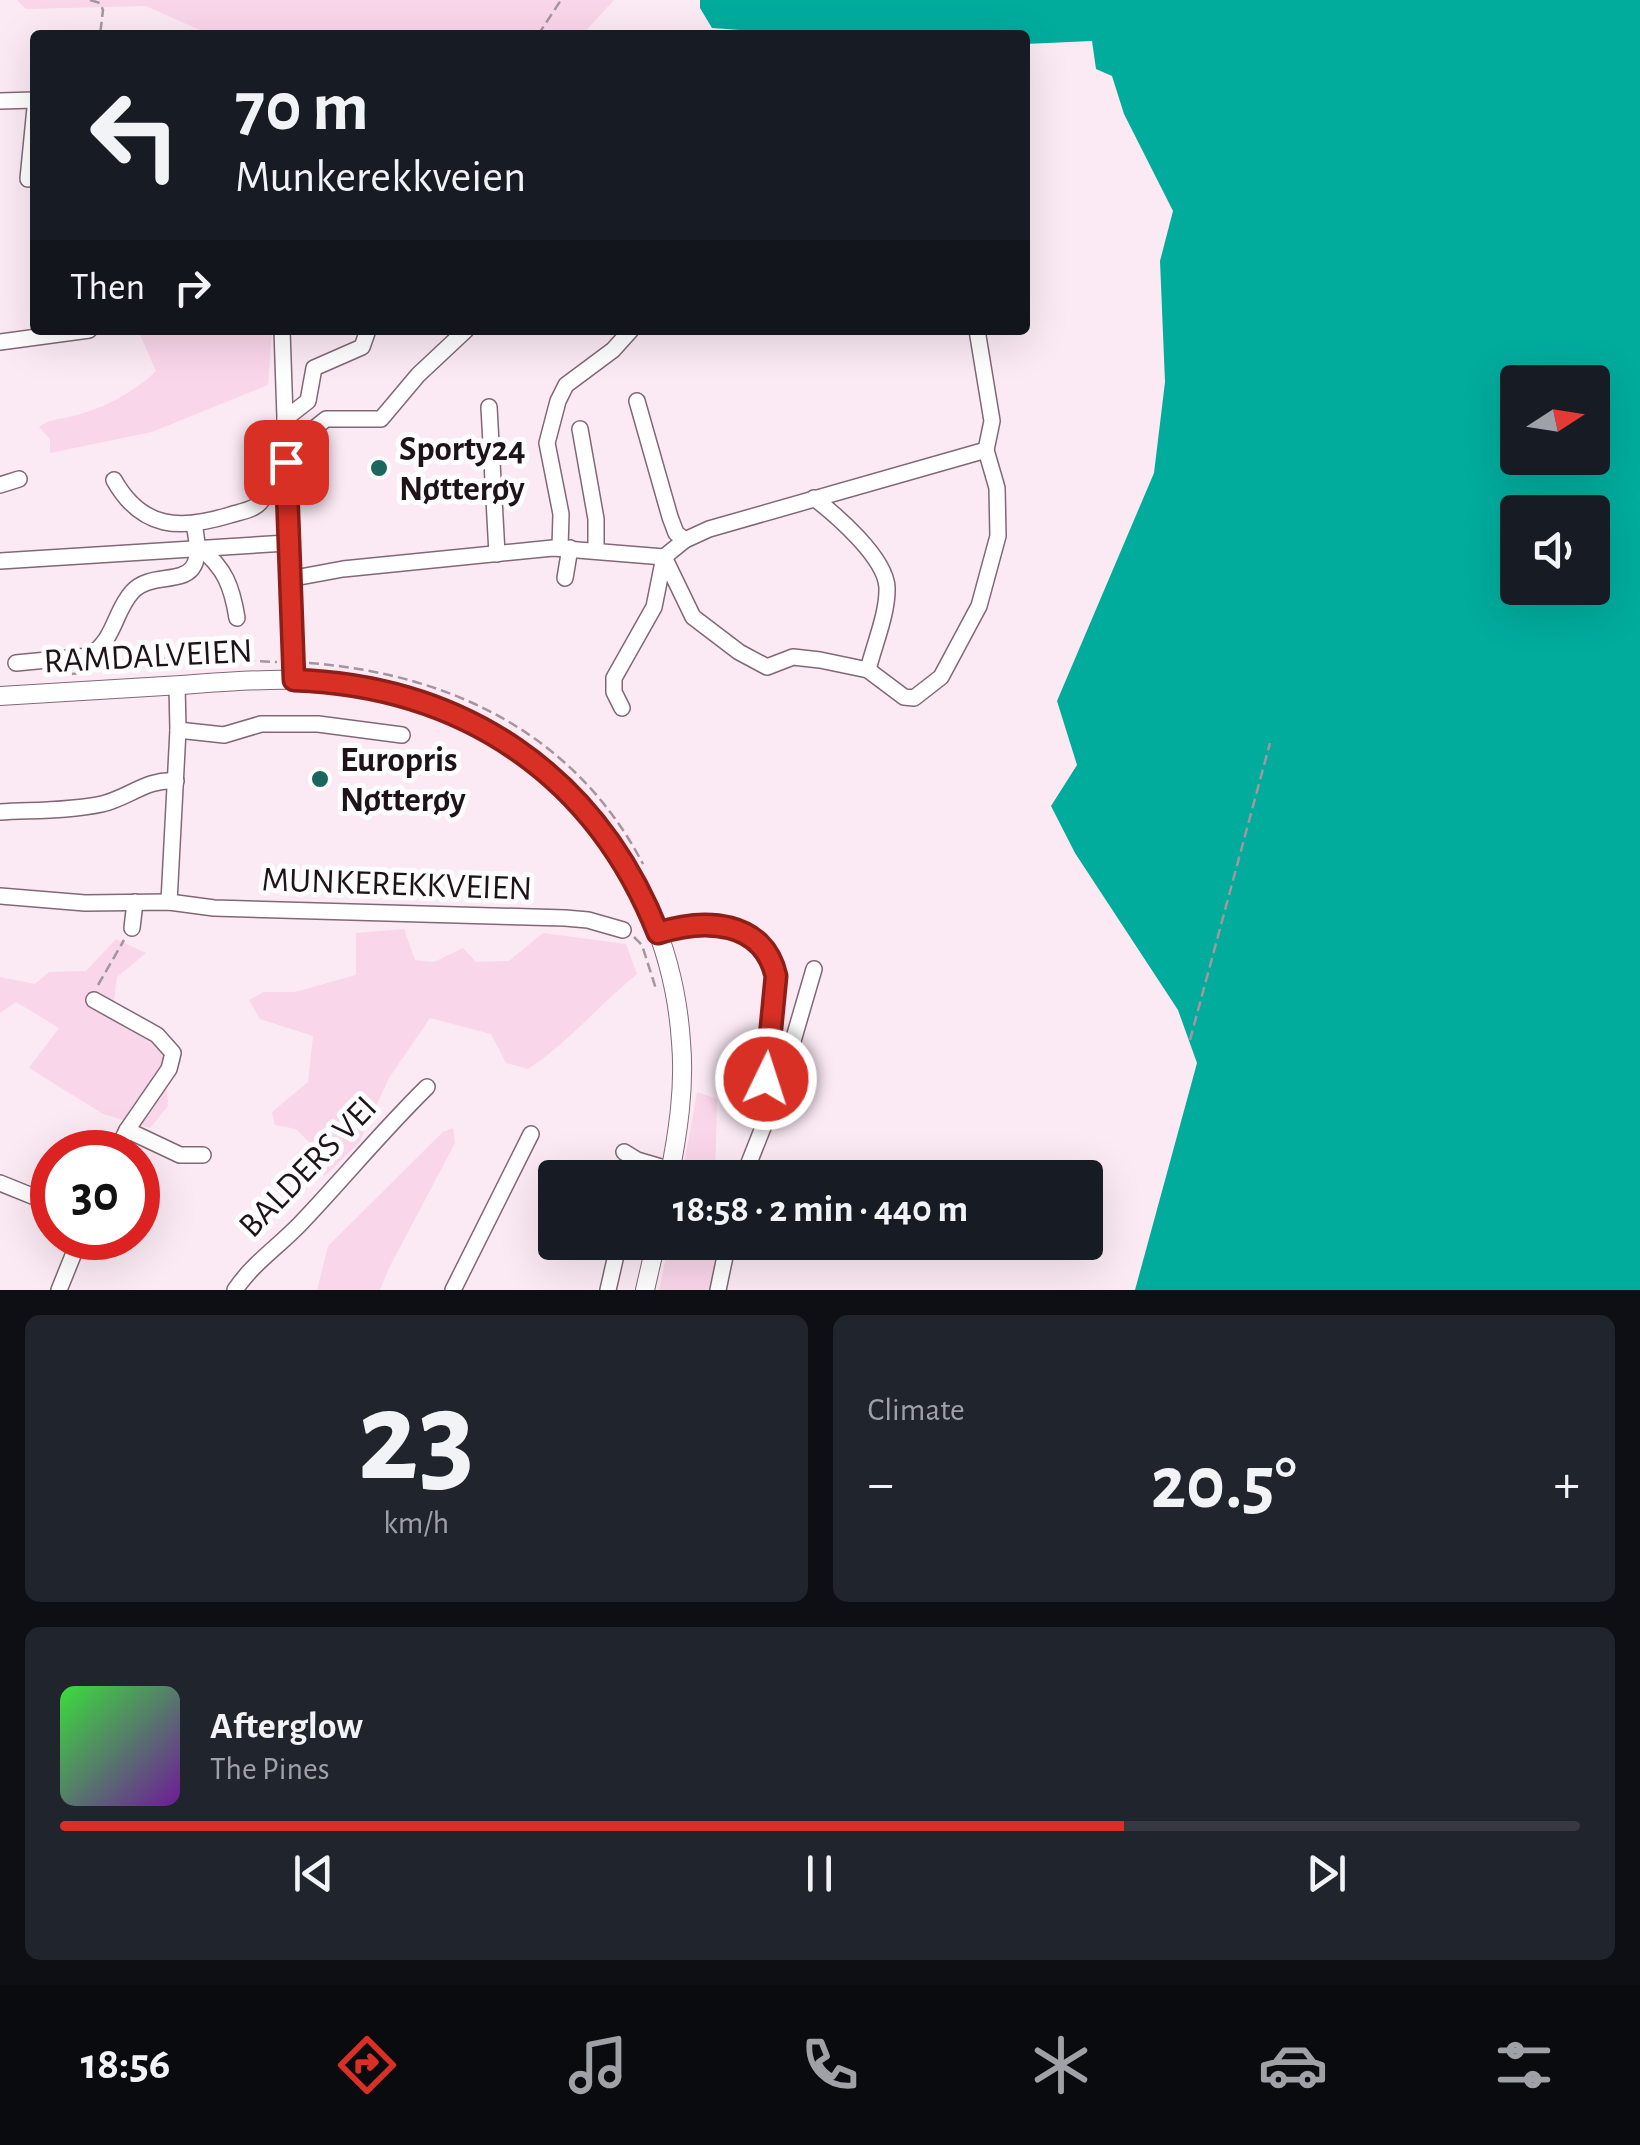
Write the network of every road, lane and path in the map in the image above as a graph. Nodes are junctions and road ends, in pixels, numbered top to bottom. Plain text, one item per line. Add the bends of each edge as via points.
1 (90, 0) edge
2 (561, 0) edge
3 (101, 30) edge
4 (541, 30) edge
5 (30, 100) edge
6 (0, 101) edge
7 (30, 159) edge
8 (28, 179) dead end
9 (52, 335) edge
10 (366, 335) edge
11 (461, 335) edge
12 (626, 335) edge
13 (978, 335) edge
14 (282, 338) edge
15 (0, 342) edge
16 (637, 400) dead end
17 (489, 406) dead end
18 (285, 419) junction
19 (316, 427) dead end
20 (580, 430) dead end
21 (986, 450) junction
22 (286, 462) junction
23 (18, 479) dead end
24 (114, 480) dead end
25 (0, 486) edge
26 (814, 498) junction
27 (194, 526) junction
28 (684, 540) junction
29 (287, 542) junction
30 (200, 548) junction
31 (565, 548) junction
32 (596, 549) junction
33 (496, 554) junction
34 (664, 558) junction
35 (0, 561) edge
36 (565, 578) dead end
37 (289, 579) junction
38 (237, 618) dead end
39 (279, 662) dead end
40 (16, 663) dead end
41 (868, 670) junction
42 (66, 674) dead end
43 (294, 680) junction
44 (177, 685) junction
45 (0, 696) edge
46 (622, 708) dead end
47 (178, 730) junction
48 (402, 735) dead end
49 (1270, 743) dead end
50 (176, 781) junction
51 (0, 812) edge
52 (0, 896) edge
53 (135, 902) junction
54 (169, 902) junction
55 (132, 928) joint
56 (623, 930) joint
57 (658, 933) junction
58 (814, 969) dead end
59 (657, 991) dead end
60 (94, 1000) joint
61 (1190, 1040) dead end
62 (766, 1079) dead end
63 (427, 1087) dead end
64 (127, 1130) edge
65 (532, 1134) dead end
66 (160, 1146) edge
67 (624, 1152) dead end
68 (203, 1155) dead end
69 (637, 1160) edge
70 (672, 1160) edge
71 (749, 1160) edge
72 (0, 1184) edge
73 (30, 1196) edge
74 (71, 1260) edge
75 (615, 1260) edge
76 (652, 1260) edge
77 (724, 1260) edge
78 (59, 1290) edge
79 (235, 1290) edge
80 (453, 1290) edge
81 (608, 1290) edge
82 (646, 1290) edge
83 (718, 1290) edge

1 - 3 path via 103,10
2 - 4 path
5 - 6 street
7 - 8 street
9 - 15 street
10 - 18 street via 362,347 314,368 308,401
11 - 19 street via 380,420 326,419
12 - 31 street via 566,384 558,401 547,442
13 - 21 street via 992,422
14 - 18 street
16 - 28 street via 670,517
17 - 33 street
18 - 22 street
20 - 32 street
21 - 26 street
21 - 41 street via 997,488 998,536 978,606 941,677 904,698
22 - 27 street via 266,464 264,497 256,507
22 - 29 street
23 - 25 street
24 - 27 street via 142,512
26 - 28 street
26 - 41 street via 854,535 885,577
27 - 30 street
28 - 34 street
29 - 30 street
29 - 37 street
30 - 35 street
30 - 38 street via 216,560 232,589
30 - 40 street via 180,578 130,594 100,650
31 - 32 street
31 - 33 street
31 - 36 street
32 - 34 street
33 - 37 street
34 - 41 street via 693,617 739,652 767,667 792,657
34 - 46 street via 654,607 614,678
37 - 43 street
39 - 42 path via 154,660
43 - 44 main road, RAMDALVEIEN
43 - 57 main road, RAMDALVEIEN via 399,694 448,710 534,762 616,851
44 - 45 main road, RAMDALVEIEN
44 - 47 street
47 - 48 street via 224,735 261,724 318,724
47 - 50 street
49 - 61 path
50 - 51 street via 93,806
50 - 54 street
52 - 53 street, MUNKEREKKVEIEN
53 - 54 street, MUNKEREKKVEIEN
53 - 55 street
54 - 56 street, MUNKEREKKVEIEN via 565,918
55 - 60 path
56 - 59 path via 642,945
57 - 62 street via 682,926 729,928 767,951 776,976
57 - 70 main road, RAMDALVEIEN via 682,1044
58 - 71 street
60 - 64 street via 157,1035 173,1053
63 - 79 street, BALDERS VEI
65 - 80 street
66 - 68 street
67 - 69 street
72 - 73 street
74 - 78 street
75 - 81 street
76 - 82 main road
77 - 83 street

